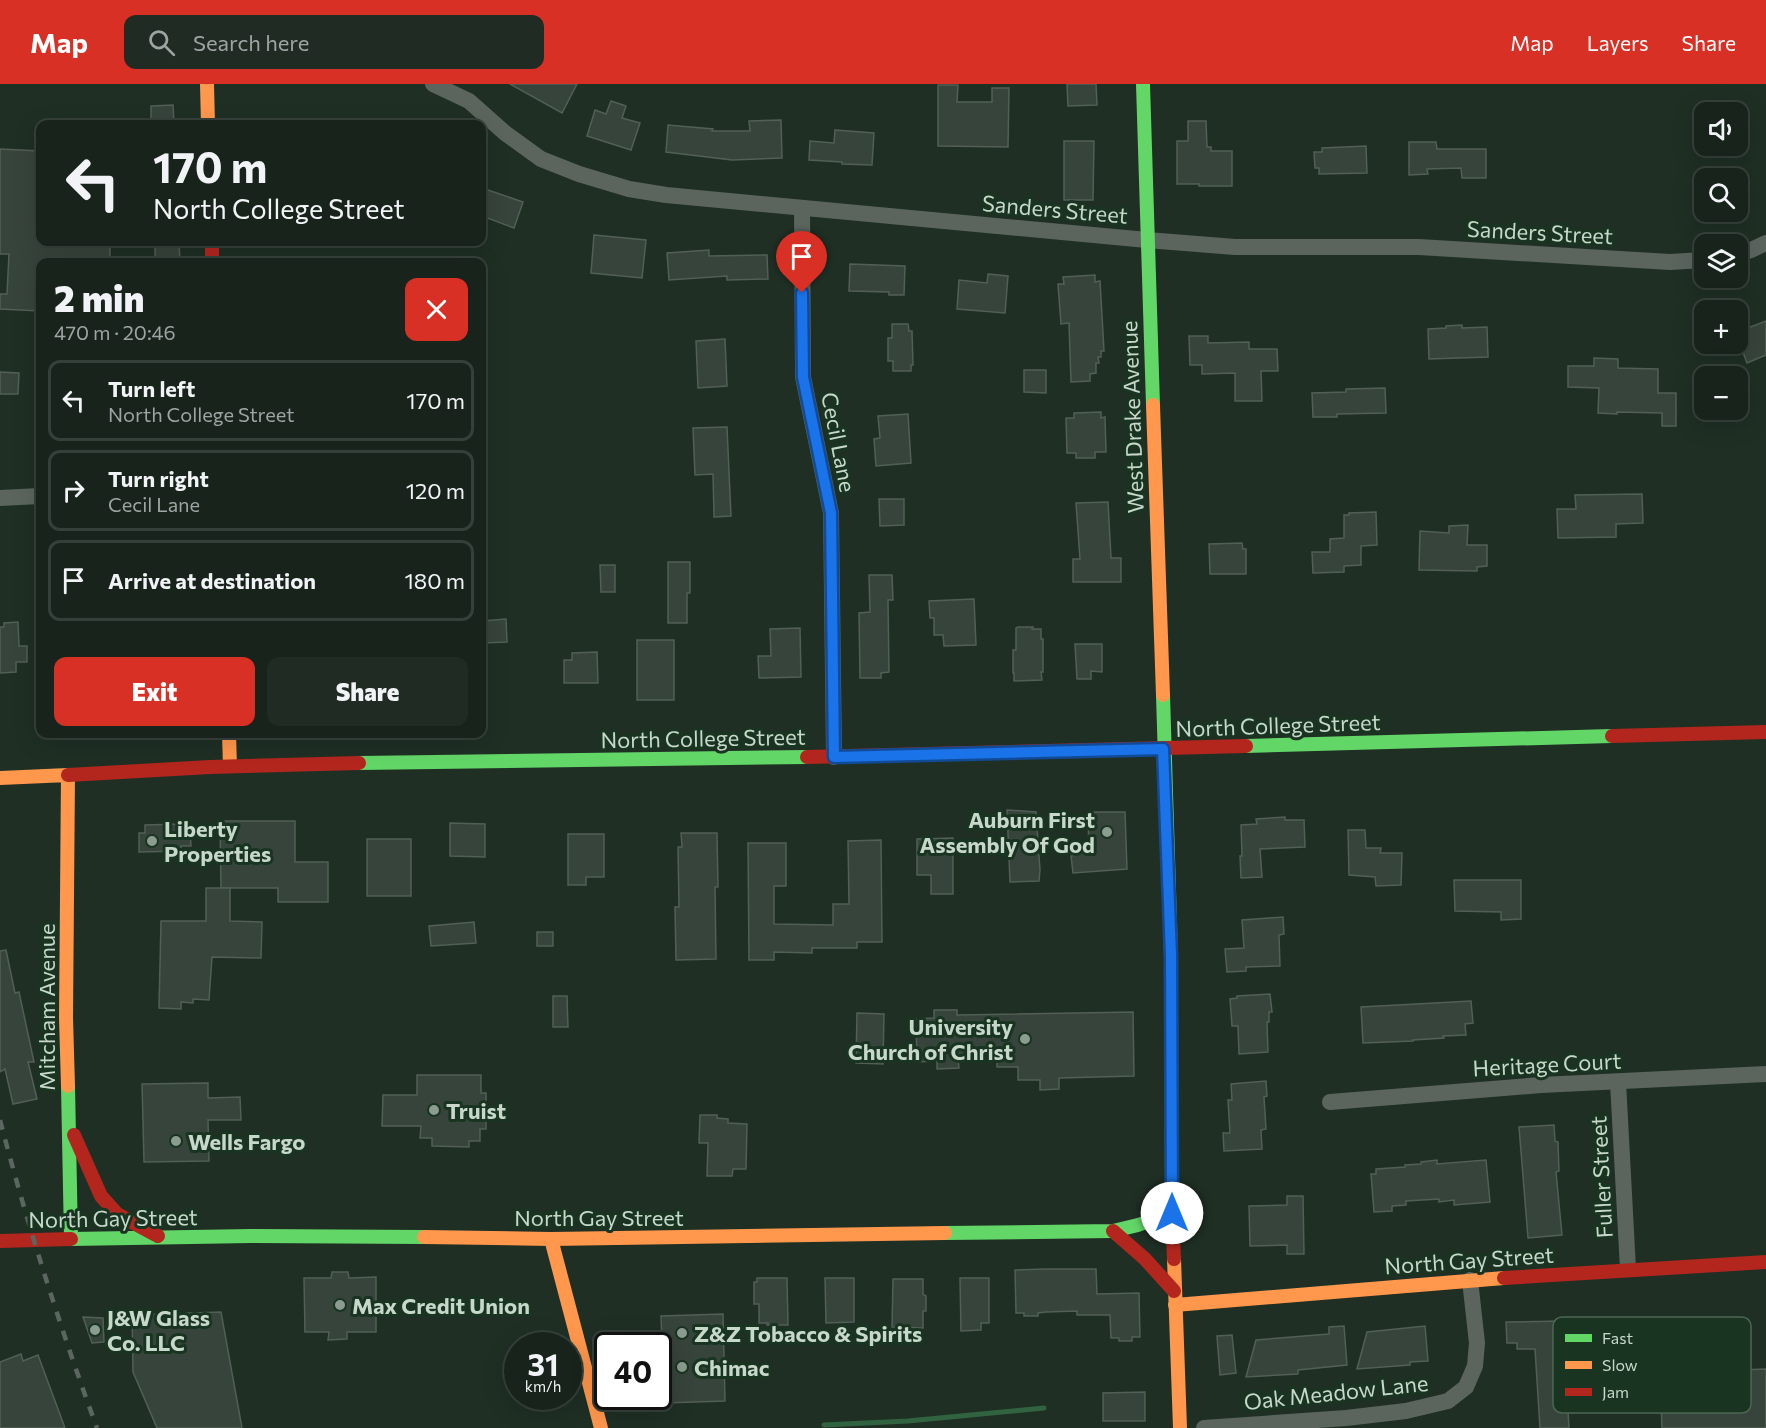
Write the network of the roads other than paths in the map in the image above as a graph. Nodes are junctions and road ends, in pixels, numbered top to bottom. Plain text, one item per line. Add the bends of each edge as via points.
1 (207, 84) edge
2 (433, 84) edge
3 (1143, 84) edge
4 (468, 92) edge
5 (208, 120) edge
6 (802, 208) junction
7 (1148, 240) junction
8 (1766, 243) edge
9 (1748, 251) edge
10 (1694, 261) edge
11 (36, 496) edge
12 (0, 498) edge
13 (1766, 732) edge
14 (229, 738) edge
15 (1163, 749) junction
16 (834, 757) junction
17 (230, 766) junction
18 (68, 775) junction
19 (0, 778) edge
20 (1766, 1074) edge
21 (1618, 1082) junction
22 (1330, 1102) dead end
23 (68, 1120) junction
24 (1172, 1213) junction
25 (1113, 1232) junction
26 (158, 1237) junction
27 (71, 1239) junction
28 (551, 1239) junction
29 (0, 1241) edge
30 (1766, 1262) edge
31 (1628, 1269) junction
32 (1470, 1280) junction
33 (1175, 1298) junction
34 (601, 1428) edge
35 (1180, 1428) edge
36 (1204, 1428) edge

1 - 5 main road
2 - 4 street, Sanders Street
3 - 7 main road, West Drake Avenue
4 - 6 street, Sanders Street via 505,133 542,159 579,174 638,190
6 - 7 street, Sanders Street
6 - 16 street, Cecil Lane via 803,377 831,513
7 - 10 street, Sanders Street
7 - 15 main road, West Drake Avenue
8 - 9 street
11 - 12 street
13 - 15 main road, North College Street
14 - 17 main road
15 - 16 main road, North College Street
15 - 24 main road, West Drake Avenue via 1171,955
16 - 17 main road, North College Street
17 - 18 main road, North College Street
18 - 19 main road, North College Street
18 - 23 main road, Mitcham Avenue
20 - 21 street, Heritage Court
21 - 22 street, Heritage Court
21 - 31 street, Fuller Street
23 - 26 main road via 101,1196 117,1214
23 - 27 main road, Mitcham Avenue
24 - 25 main road, North Gay Street
24 - 33 main road, West Drake Avenue
25 - 28 main road, North Gay Street
25 - 33 main road via 1140,1253
26 - 27 main road, North Gay Street
26 - 28 main road, North Gay Street
27 - 29 main road, North Gay Street
28 - 34 main road
30 - 31 main road, North Gay Street
31 - 32 main road, North Gay Street
32 - 33 main road, North Gay Street
32 - 36 street, Oak Meadow Lane via 1477,1344 1475,1366 1466,1387 1448,1401 1346,1418
33 - 35 main road, West Drake Avenue

